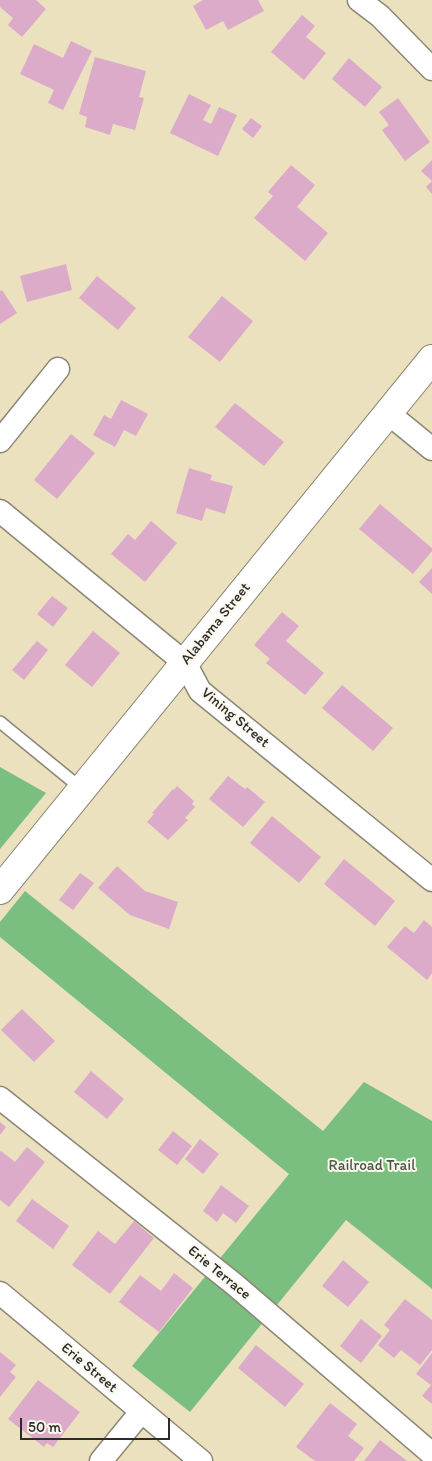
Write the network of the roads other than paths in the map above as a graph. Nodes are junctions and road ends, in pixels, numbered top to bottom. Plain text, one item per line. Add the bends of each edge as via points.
1 (359, 0) edge
2 (387, 8) edge
3 (432, 69) edge
4 (432, 359) edge
5 (58, 369) dead end
6 (388, 413) junction
7 (0, 441) edge
8 (432, 449) edge
9 (0, 511) edge
10 (185, 663) junction
11 (0, 722) edge
12 (82, 789) junction
13 (432, 880) edge
14 (0, 890) edge
15 (0, 1098) edge
16 (0, 1293) edge
17 (141, 1412) junction
18 (432, 1454) edge
19 (101, 1461) edge
20 (201, 1461) edge

1 - 2 street
2 - 3 street
4 - 6 main road, Alabama Street
5 - 7 street
6 - 8 street
6 - 10 main road, Alabama Street
9 - 10 street, Vining Street
10 - 12 main road, Alabama Street
10 - 13 street, Vining Street via 200,691
11 - 12 lane
12 - 14 main road, Alabama Street
15 - 18 street, Erie Terrace via 234,1284
16 - 17 street, Erie Street
17 - 19 street
17 - 20 street, Erie Street

